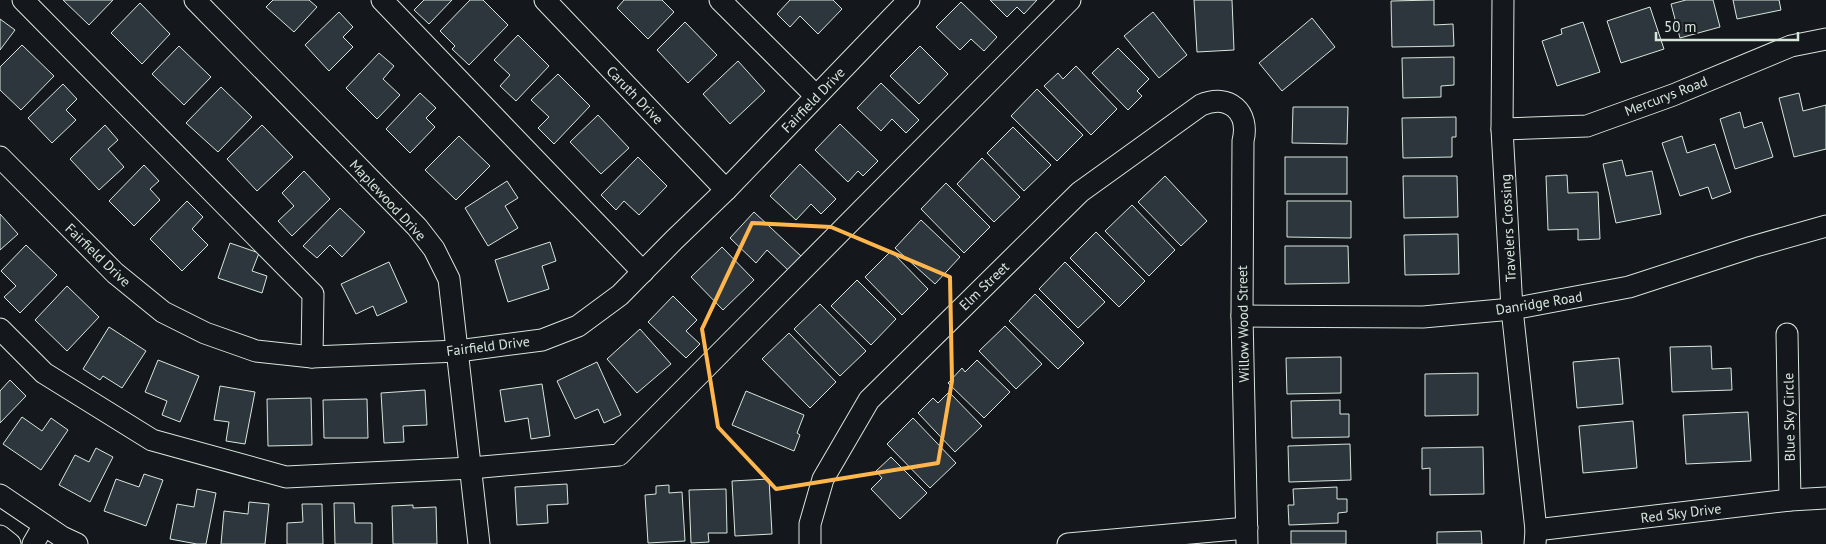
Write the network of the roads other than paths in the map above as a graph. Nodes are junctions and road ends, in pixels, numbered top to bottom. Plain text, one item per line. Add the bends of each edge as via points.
1 (23, 0) edge
2 (195, 0) edge
3 (382, 0) edge
4 (544, 0) edge
5 (720, 0) edge
6 (1070, 0) edge
7 (1503, 0) edge
8 (902, 2) edge
9 (1826, 39) edge
10 (816, 96) junction
11 (1235, 108) joint
12 (1502, 129) junction
13 (0, 157) edge
14 (726, 190) junction
15 (1826, 226) edge
16 (643, 272) junction
17 (1512, 309) junction
18 (1242, 316) junction
19 (0, 329) edge
20 (1787, 334) dead end
21 (458, 351) junction
22 (312, 357) junction
23 (471, 468) junction
24 (0, 495) edge
25 (1826, 498) edge
26 (1790, 500) junction
27 (44, 525) junction
28 (0, 536) edge
29 (1247, 536) edge
30 (1535, 537) edge
31 (10, 544) edge
32 (33, 544) edge
33 (77, 544) edge
34 (479, 544) edge
35 (810, 544) edge
36 (1068, 544) edge

1 - 22 street via 313,294
2 - 21 street, Maplewood Drive via 417,227 434,249 449,279
3 - 16 street
4 - 14 street, Caruth Drive
5 - 10 street
6 - 23 street via 619,455
7 - 12 street, Travelers Crossing
8 - 10 street, Fairfield Drive
9 - 12 street, Mercurys Road via 1791,46 1673,95 1587,126
10 - 14 street, Fairfield Drive
11 - 18 street, Willow Wood Street via 1241,114 1246,132 1243,141
11 - 35 street, Elm Street via 1219,100 1201,105 1080,192 869,400 823,479 810,524
12 - 17 street, Travelers Crossing
13 - 22 street, Fairfield Drive via 115,274 163,312 205,333 256,351
14 - 16 street, Fairfield Drive
15 - 17 street, Danridge Road via 1630,287
16 - 21 street, Fairfield Drive via 620,295 578,326 542,340
17 - 18 street, Danridge Road via 1422,317
17 - 30 street, Travelers Crossing
18 - 29 street, Willow Wood Street
19 - 23 street via 44,373 152,440 286,477
20 - 26 street, Blue Sky Circle
21 - 22 street, Fairfield Drive
21 - 23 street, Maplewood Drive
23 - 34 street, Maplewood Drive
24 - 27 street
25 - 26 street, Red Sky Drive
26 - 30 street, Red Sky Drive
27 - 32 street
27 - 33 street
28 - 31 street
29 - 36 street

